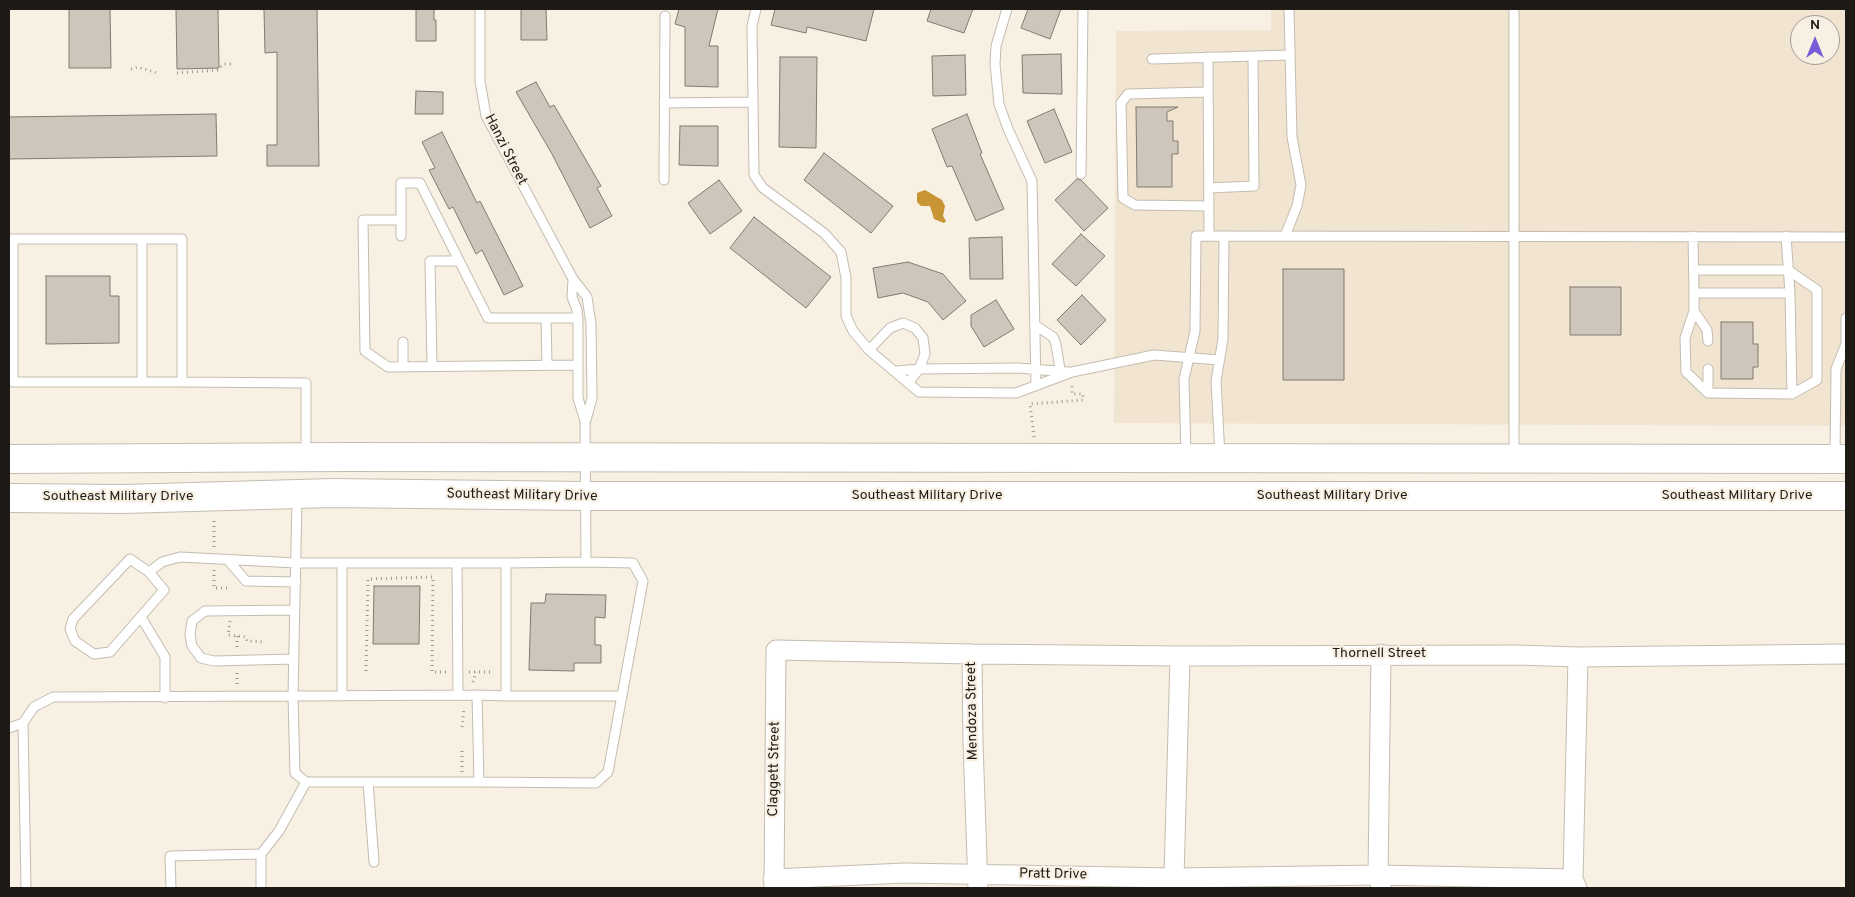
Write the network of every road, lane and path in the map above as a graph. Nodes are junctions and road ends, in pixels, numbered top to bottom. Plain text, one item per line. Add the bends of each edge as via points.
1 (480, 9) edge
2 (756, 9) edge
3 (1007, 9) edge
4 (1083, 9) edge
5 (1289, 9) edge
6 (1514, 9) edge
7 (665, 16) dead end
8 (1290, 54) junction
9 (1253, 56) junction
10 (1208, 57) junction
11 (1152, 59) dead end
12 (232, 64) dead end
13 (131, 68) dead end
14 (157, 73) dead end
15 (177, 73) dead end
16 (1208, 92) junction
17 (752, 102) junction
18 (664, 103) junction
19 (1081, 174) dead end
20 (664, 180) dead end
21 (1210, 188) junction
22 (1209, 206) junction
23 (401, 220) junction
24 (401, 236) dead end
25 (1209, 236) junction
26 (1224, 236) junction
27 (1285, 236) junction
28 (1514, 236) junction
29 (1693, 236) junction
30 (1786, 236) junction
31 (1846, 237) edge
32 (11, 239) edge
33 (142, 239) junction
34 (458, 261) junction
35 (1694, 270) junction
36 (1788, 270) junction
37 (573, 279) junction
38 (1694, 293) junction
39 (1790, 293) junction
40 (1694, 312) junction
41 (546, 318) junction
42 (578, 318) junction
43 (1846, 318) edge
44 (1035, 326) junction
45 (1708, 341) dead end
46 (403, 342) dead end
47 (1846, 344) edge
48 (868, 350) junction
49 (1188, 358) junction
50 (1220, 360) junction
51 (547, 365) junction
52 (578, 365) junction
53 (403, 366) junction
54 (432, 366) junction
55 (919, 368) junction
56 (1034, 369) junction
57 (1708, 369) dead end
58 (897, 371) junction
59 (1072, 372) junction
60 (1061, 374) junction
61 (142, 382) junction
62 (182, 382) junction
63 (909, 382) junction
64 (1036, 386) junction
65 (1708, 392) junction
66 (1792, 394) junction
67 (585, 421) junction
68 (1034, 442) dead end
69 (306, 458) junction
70 (586, 458) junction
71 (9, 459) edge
72 (1186, 459) junction
73 (1220, 459) junction
74 (1514, 459) junction
75 (1840, 459) edge
76 (298, 494) junction
77 (586, 496) junction
78 (1186, 496) junction
79 (1220, 496) junction
80 (1840, 496) edge
81 (9, 498) edge
82 (50, 498) junction
83 (9, 513) edge
84 (228, 560) junction
85 (586, 562) junction
86 (296, 563) junction
87 (342, 563) junction
88 (457, 563) junction
89 (506, 563) junction
90 (149, 572) junction
91 (296, 582) junction
92 (295, 610) junction
93 (141, 617) junction
94 (230, 617) dead end
95 (237, 636) junction
96 (265, 642) dead end
97 (237, 648) dead end
98 (776, 650) joint
99 (972, 654) junction
100 (1381, 654) junction
101 (1846, 654) edge
102 (1180, 656) junction
103 (1578, 657) junction
104 (294, 659) junction
105 (237, 668) dead end
106 (366, 671) dead end
107 (448, 672) dead end
108 (468, 672) dead end
109 (476, 672) junction
110 (494, 672) dead end
111 (473, 682) dead end
112 (237, 684) dead end
113 (458, 695) junction
114 (477, 695) junction
115 (293, 696) junction
116 (342, 696) junction
117 (506, 696) junction
118 (622, 696) junction
119 (165, 698) junction
120 (466, 703) dead end
121 (23, 723) junction
122 (462, 727) dead end
123 (9, 728) edge
124 (462, 748) dead end
125 (462, 772) dead end
126 (306, 782) junction
127 (368, 782) junction
128 (478, 782) junction
129 (261, 854) junction
130 (374, 862) dead end
131 (1174, 878) junction
132 (978, 881) edge
133 (1379, 882) edge
134 (773, 883) edge
135 (1575, 884) edge
136 (26, 888) edge
137 (171, 888) edge
138 (261, 888) edge

1 - 37 lane, Hanzi Street via 480,81 486,116
2 - 17 lane via 752,26
3 - 44 lane via 996,46 999,104 1032,181
4 - 19 lane
5 - 8 lane
6 - 28 lane
7 - 18 lane
8 - 9 lane
8 - 27 lane via 1292,137 1300,185 1298,206
9 - 10 lane
9 - 21 lane via 1254,186
10 - 11 lane
10 - 16 lane
12 - 15 path via 224,64 217,70
13 - 14 path
16 - 21 lane
16 - 22 lane via 1128,94 1121,103 1123,198 1135,204
17 - 18 lane
17 - 48 lane via 754,175 763,188 824,233 841,252 846,278 846,316
18 - 20 lane
21 - 22 lane
22 - 25 lane
23 - 24 lane
23 - 34 lane via 401,183 420,183
23 - 53 lane via 363,220 364,295 365,351 388,367
25 - 26 lane
25 - 49 lane via 1196,236 1195,331
26 - 27 lane
26 - 50 lane
27 - 28 lane
28 - 29 lane
28 - 74 lane
29 - 30 lane
29 - 35 lane
30 - 31 lane
30 - 36 lane
32 - 33 lane
32 - 61 lane via 13,382
33 - 61 lane
33 - 62 lane via 182,239
34 - 41 lane via 488,318
34 - 54 lane via 430,261
35 - 36 lane
35 - 38 lane
36 - 39 lane
36 - 66 lane via 1817,290 1817,380
37 - 42 lane, Hanzi Street via 572,298
37 - 67 lane, Hanzi Street via 587,297 591,324 592,398
38 - 39 lane
38 - 40 lane
39 - 66 lane
40 - 45 lane via 1707,330
40 - 65 lane via 1685,338 1686,372
41 - 42 lane
41 - 51 lane
42 - 52 lane, Hanzi Street
43 - 47 lane
44 - 56 lane
44 - 60 lane via 1053,337
46 - 53 lane
47 - 75 lane via 1836,369
48 - 55 lane via 890,328 903,322 916,328 923,338 925,354
48 - 58 lane
49 - 50 lane
49 - 59 lane via 1154,355
49 - 72 lane via 1184,378
50 - 73 lane via 1216,381
51 - 52 lane
51 - 54 lane
52 - 67 lane, Hanzi Street via 578,398
53 - 54 lane
55 - 56 lane
55 - 58 lane
55 - 63 lane
56 - 60 lane
56 - 64 lane
57 - 65 lane
58 - 63 lane
59 - 60 lane
59 - 68 path via 1072,394 1082,394 1083,400 1030,404
60 - 64 lane
61 - 62 lane
62 - 69 lane via 306,383
63 - 64 lane via 920,392 1016,392
65 - 66 lane
67 - 70 lane, Hanzi Street
69 - 70 main road
69 - 71 main road
70 - 72 main road
70 - 77 lane, Hanzi Street
72 - 73 main road
72 - 78 main road
73 - 74 main road
73 - 79 main road
74 - 75 main road
75 - 80 main road
76 - 77 main road, Southeast Military Drive
76 - 82 main road, Southeast Military Drive
76 - 86 lane
77 - 78 main road, Southeast Military Drive
77 - 85 lane, Hanzi Street
78 - 79 main road, Southeast Military Drive
79 - 80 main road, Southeast Military Drive
81 - 82 main road, Southeast Military Drive
82 - 83 main road
84 - 86 lane
84 - 90 lane via 180,557 162,562
84 - 91 lane via 246,581
85 - 89 lane
85 - 118 lane via 633,563 643,581
86 - 87 lane
86 - 91 lane
87 - 88 lane
87 - 116 lane
88 - 89 lane
88 - 113 lane
89 - 117 lane
90 - 93 lane via 164,590
90 - 93 lane via 130,559 73,619 70,629 75,641 94,654 110,652
91 - 92 lane
92 - 104 lane
92 - 104 lane via 205,612 192,621 190,635 192,646 201,658 214,661
93 - 119 lane via 165,657
94 - 95 path via 228,636
95 - 96 path via 246,636 247,641
95 - 97 path
98 - 99 street, Mendoza Street
98 - 134 street, Claggett Street
99 - 102 street, Thornell Street
99 - 132 street, Mendoza Street
100 - 102 street, Thornell Street
100 - 103 street, Thornell Street
100 - 133 street
101 - 103 street, Thornell Street
102 - 131 street
103 - 135 street
104 - 115 lane
105 - 112 path
106 - 107 path via 368,579 433,577 432,672
108 - 109 path
109 - 110 path
109 - 111 path
113 - 114 lane
113 - 116 lane
114 - 117 lane
114 - 128 lane
115 - 116 lane
115 - 119 lane
115 - 126 lane via 295,773
117 - 118 lane
118 - 128 lane via 608,772 596,783
119 - 121 lane via 53,697 34,707
120 - 122 path
121 - 123 lane
121 - 136 lane
124 - 125 path
126 - 127 lane
126 - 129 lane via 279,831
127 - 128 lane
127 - 130 lane
129 - 137 lane via 170,856
129 - 138 lane
131 - 132 street, Pratt Drive
131 - 133 street, Pratt Drive
132 - 134 street, Pratt Drive via 905,873
133 - 135 street, Pratt Drive

